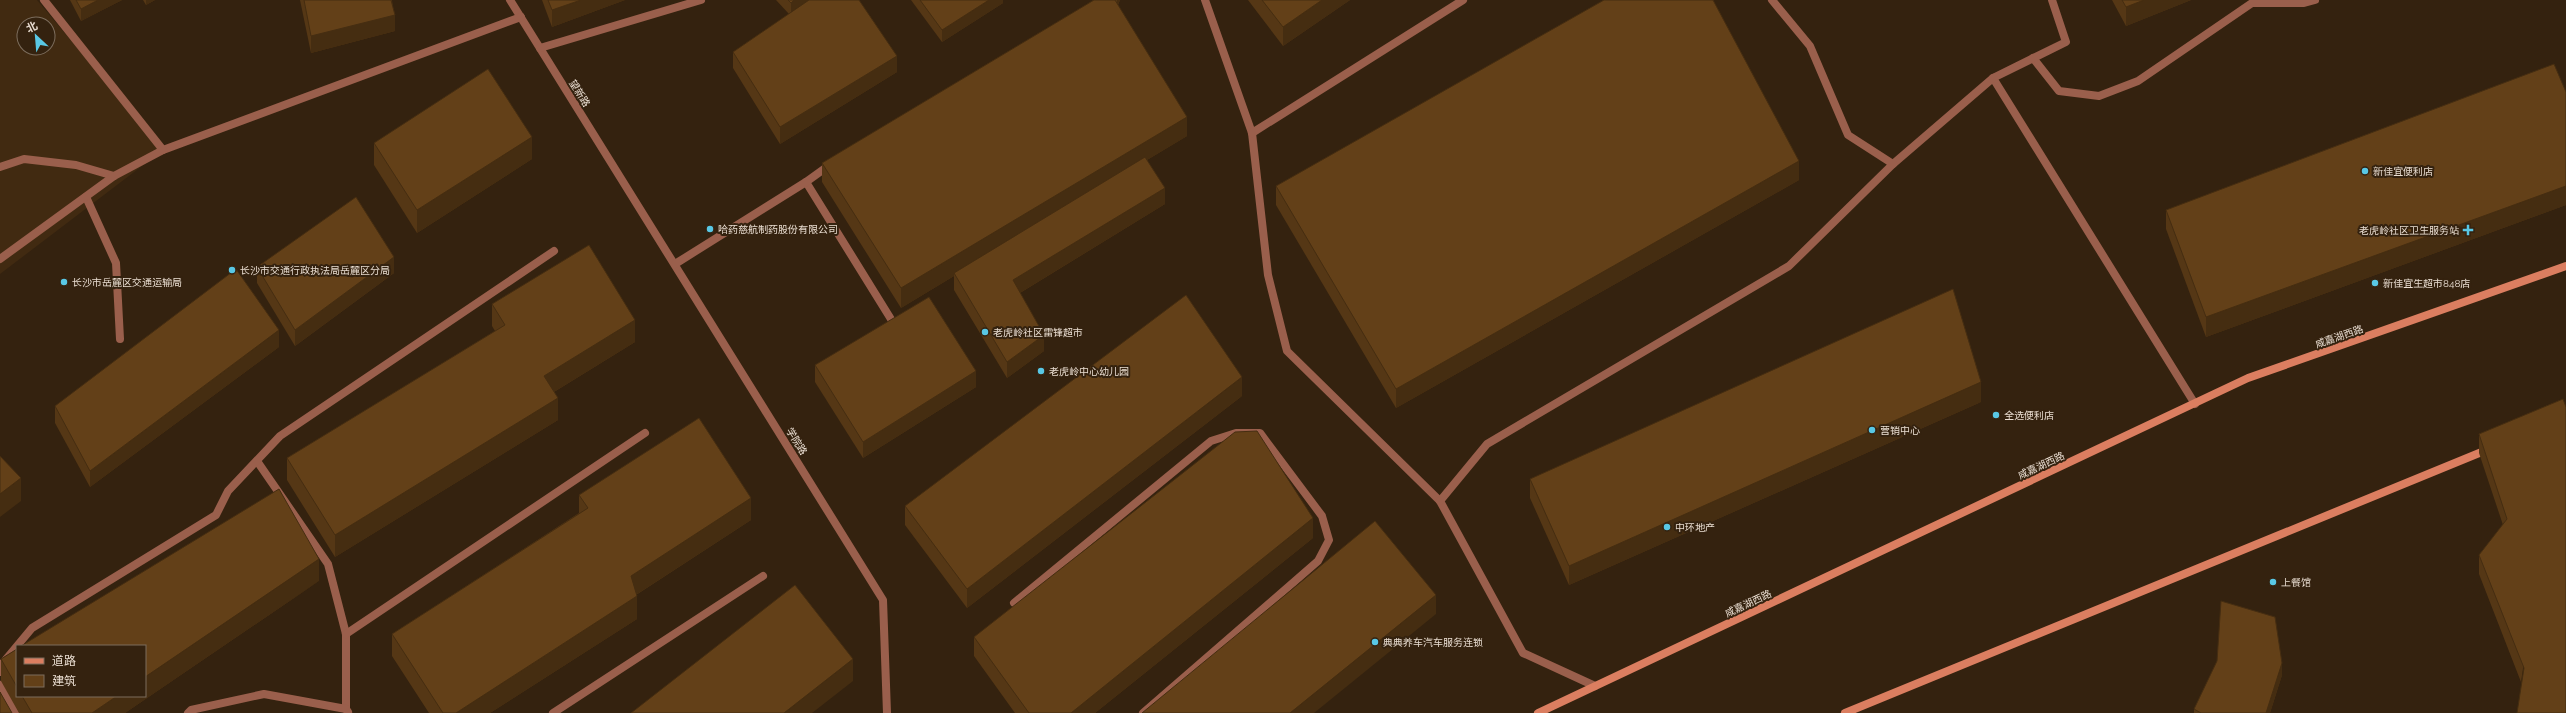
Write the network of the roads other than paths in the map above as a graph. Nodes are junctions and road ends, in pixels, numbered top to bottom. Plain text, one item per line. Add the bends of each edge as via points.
1 (44, 0) edge
2 (510, 0) edge
3 (701, 0) edge
4 (1205, 0) edge
5 (1463, 0) edge
6 (1772, 0) edge
7 (2052, 0) edge
8 (2315, 0) edge
9 (521, 17) junction
10 (540, 48) junction
11 (2033, 58) junction
12 (1993, 78) junction
13 (1252, 133) junction
14 (163, 150) junction
15 (840, 158) edge
16 (1893, 164) junction
17 (0, 167) edge
18 (114, 176) junction
19 (806, 182) junction
20 (86, 197) junction
21 (633, 197) joint
22 (554, 251) dead end
23 (0, 259) edge
24 (675, 264) junction
25 (2566, 266) edge
26 (894, 324) edge
27 (120, 339) dead end
28 (2194, 404) junction
29 (645, 432) dead end
30 (2500, 445) edge
31 (257, 461) junction
32 (1440, 501) junction
33 (763, 576) dead end
34 (1014, 603) dead end
35 (346, 634) junction
36 (18, 645) edge
37 (16, 647) edge
38 (0, 672) edge
39 (0, 685) edge
40 (1595, 686) junction
41 (347, 711) edge
42 (15, 713) edge
43 (188, 713) edge
44 (553, 713) edge
45 (887, 713) edge
46 (1143, 713) edge
47 (1538, 713) edge
48 (1845, 713) edge

1 - 14 street
2 - 9 street, 望新路
3 - 10 street
4 - 13 street
5 - 13 street
6 - 16 street via 1810,46 1848,135
7 - 11 street via 2066,42
8 - 11 street via 2304,3 2252,3 2138,81 2098,96 2059,91
9 - 10 street, 望新路
9 - 14 street
10 - 21 street, 望新路
11 - 12 street
12 - 16 street
12 - 28 street
13 - 32 street via 1268,275 1287,352
14 - 18 street
15 - 19 street
16 - 32 street via 1789,266 1487,444
17 - 18 street via 24,159 76,165
18 - 20 street
19 - 24 street
19 - 26 street
20 - 23 street
20 - 27 street via 116,263
21 - 24 street, 学院路
22 - 31 street via 280,436
24 - 45 street, 学院路 via 883,600
25 - 28 main road, 咸嘉湖西路 via 2248,378
28 - 40 main road, 咸嘉湖西路
29 - 35 street
30 - 48 main road
31 - 35 street via 328,564
31 - 36 street via 228,491 216,515 32,628
32 - 40 street via 1523,654
33 - 44 street
34 - 46 street via 1211,441 1236,433 1260,433 1322,516 1329,540 1318,561
35 - 41 street
37 - 38 street via 2,664
39 - 42 street
40 - 47 main road, 咸嘉湖西路
41 - 43 street via 264,694 191,710

